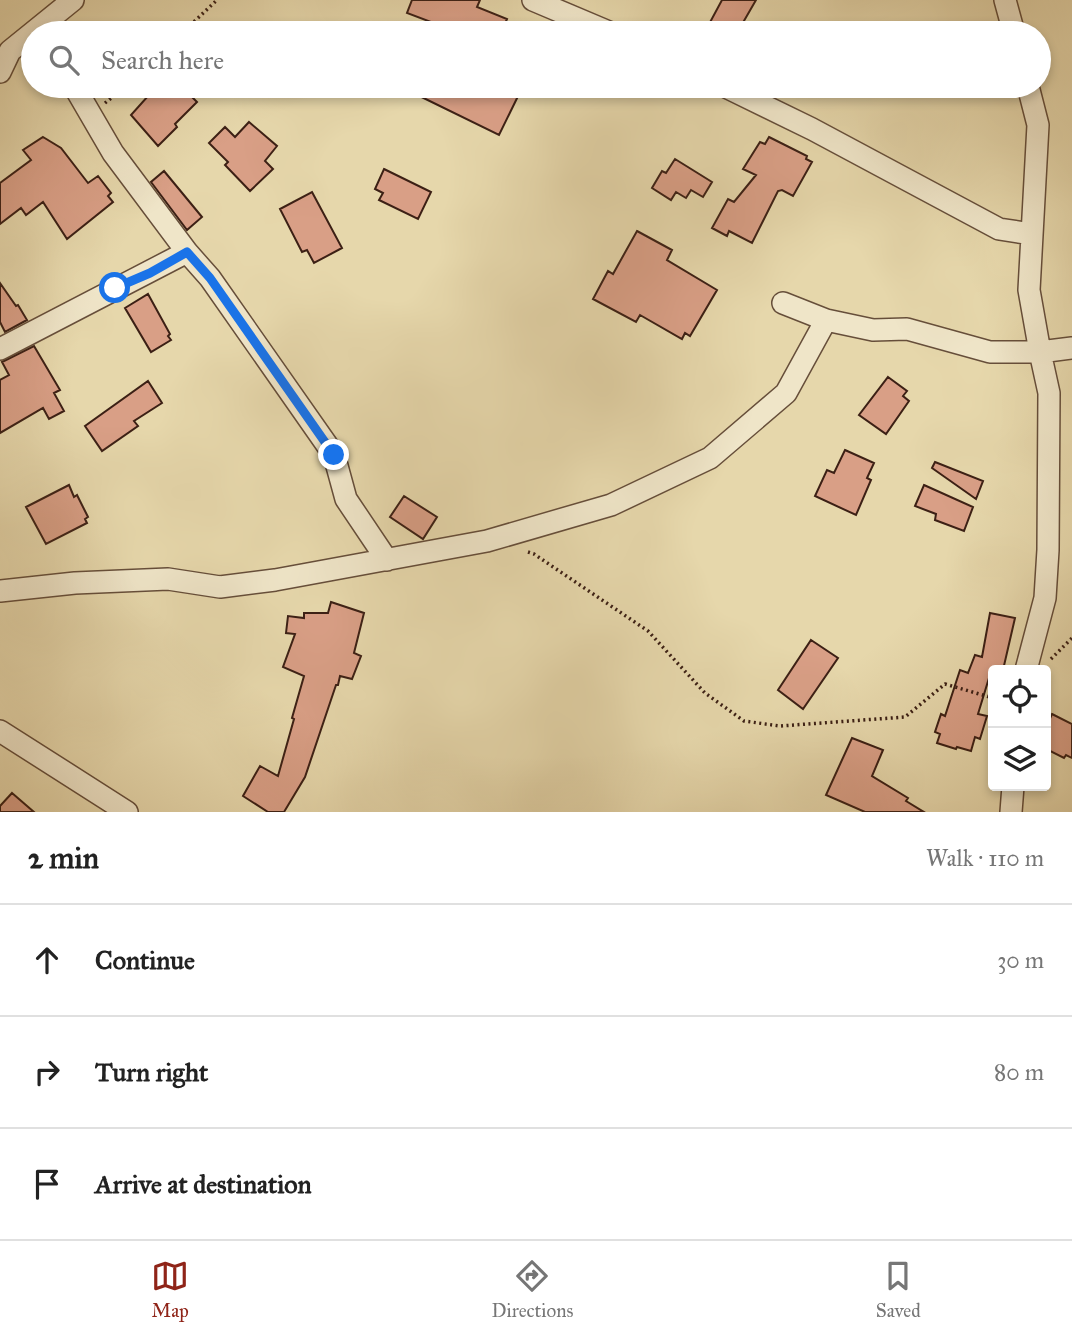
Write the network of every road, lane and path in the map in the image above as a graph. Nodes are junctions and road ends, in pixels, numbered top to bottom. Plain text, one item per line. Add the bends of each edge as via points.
1 (74, 0) edge
2 (217, 0) edge
3 (533, 0) edge
4 (1004, 0) edge
5 (56, 21) edge
6 (195, 21) edge
7 (583, 21) edge
8 (1010, 21) edge
9 (21, 45) edge
10 (0, 72) edge
11 (81, 98) edge
12 (749, 98) edge
13 (1031, 98) edge
14 (1031, 234) junction
15 (187, 252) junction
16 (783, 303) dead end
17 (826, 320) junction
18 (1072, 348) edge
19 (0, 349) edge
20 (1040, 352) junction
21 (523, 551) dead end
22 (387, 560) junction
23 (0, 591) edge
24 (1072, 638) edge
25 (1047, 662) dead end
26 (1027, 665) edge
27 (988, 697) edge
28 (0, 731) edge
29 (1013, 791) edge
30 (127, 812) edge
31 (1012, 812) edge

1 - 5 street
2 - 6 path
3 - 7 street
4 - 8 street
9 - 10 street via 10,51
11 - 15 street via 113,153
12 - 14 street via 999,229
13 - 14 street via 1038,125
14 - 20 street via 1029,290
15 - 19 street
15 - 22 street via 334,455 346,499
16 - 17 street
17 - 20 street via 873,330 906,329 990,352
17 - 22 street via 786,393 710,458 611,505 487,541
18 - 20 street
20 - 26 street via 1049,393 1048,550 1045,598
21 - 27 path via 648,631 705,693 744,721 780,726 905,717 945,684
22 - 23 street via 220,587 169,579
24 - 25 path
28 - 30 street
29 - 31 street

